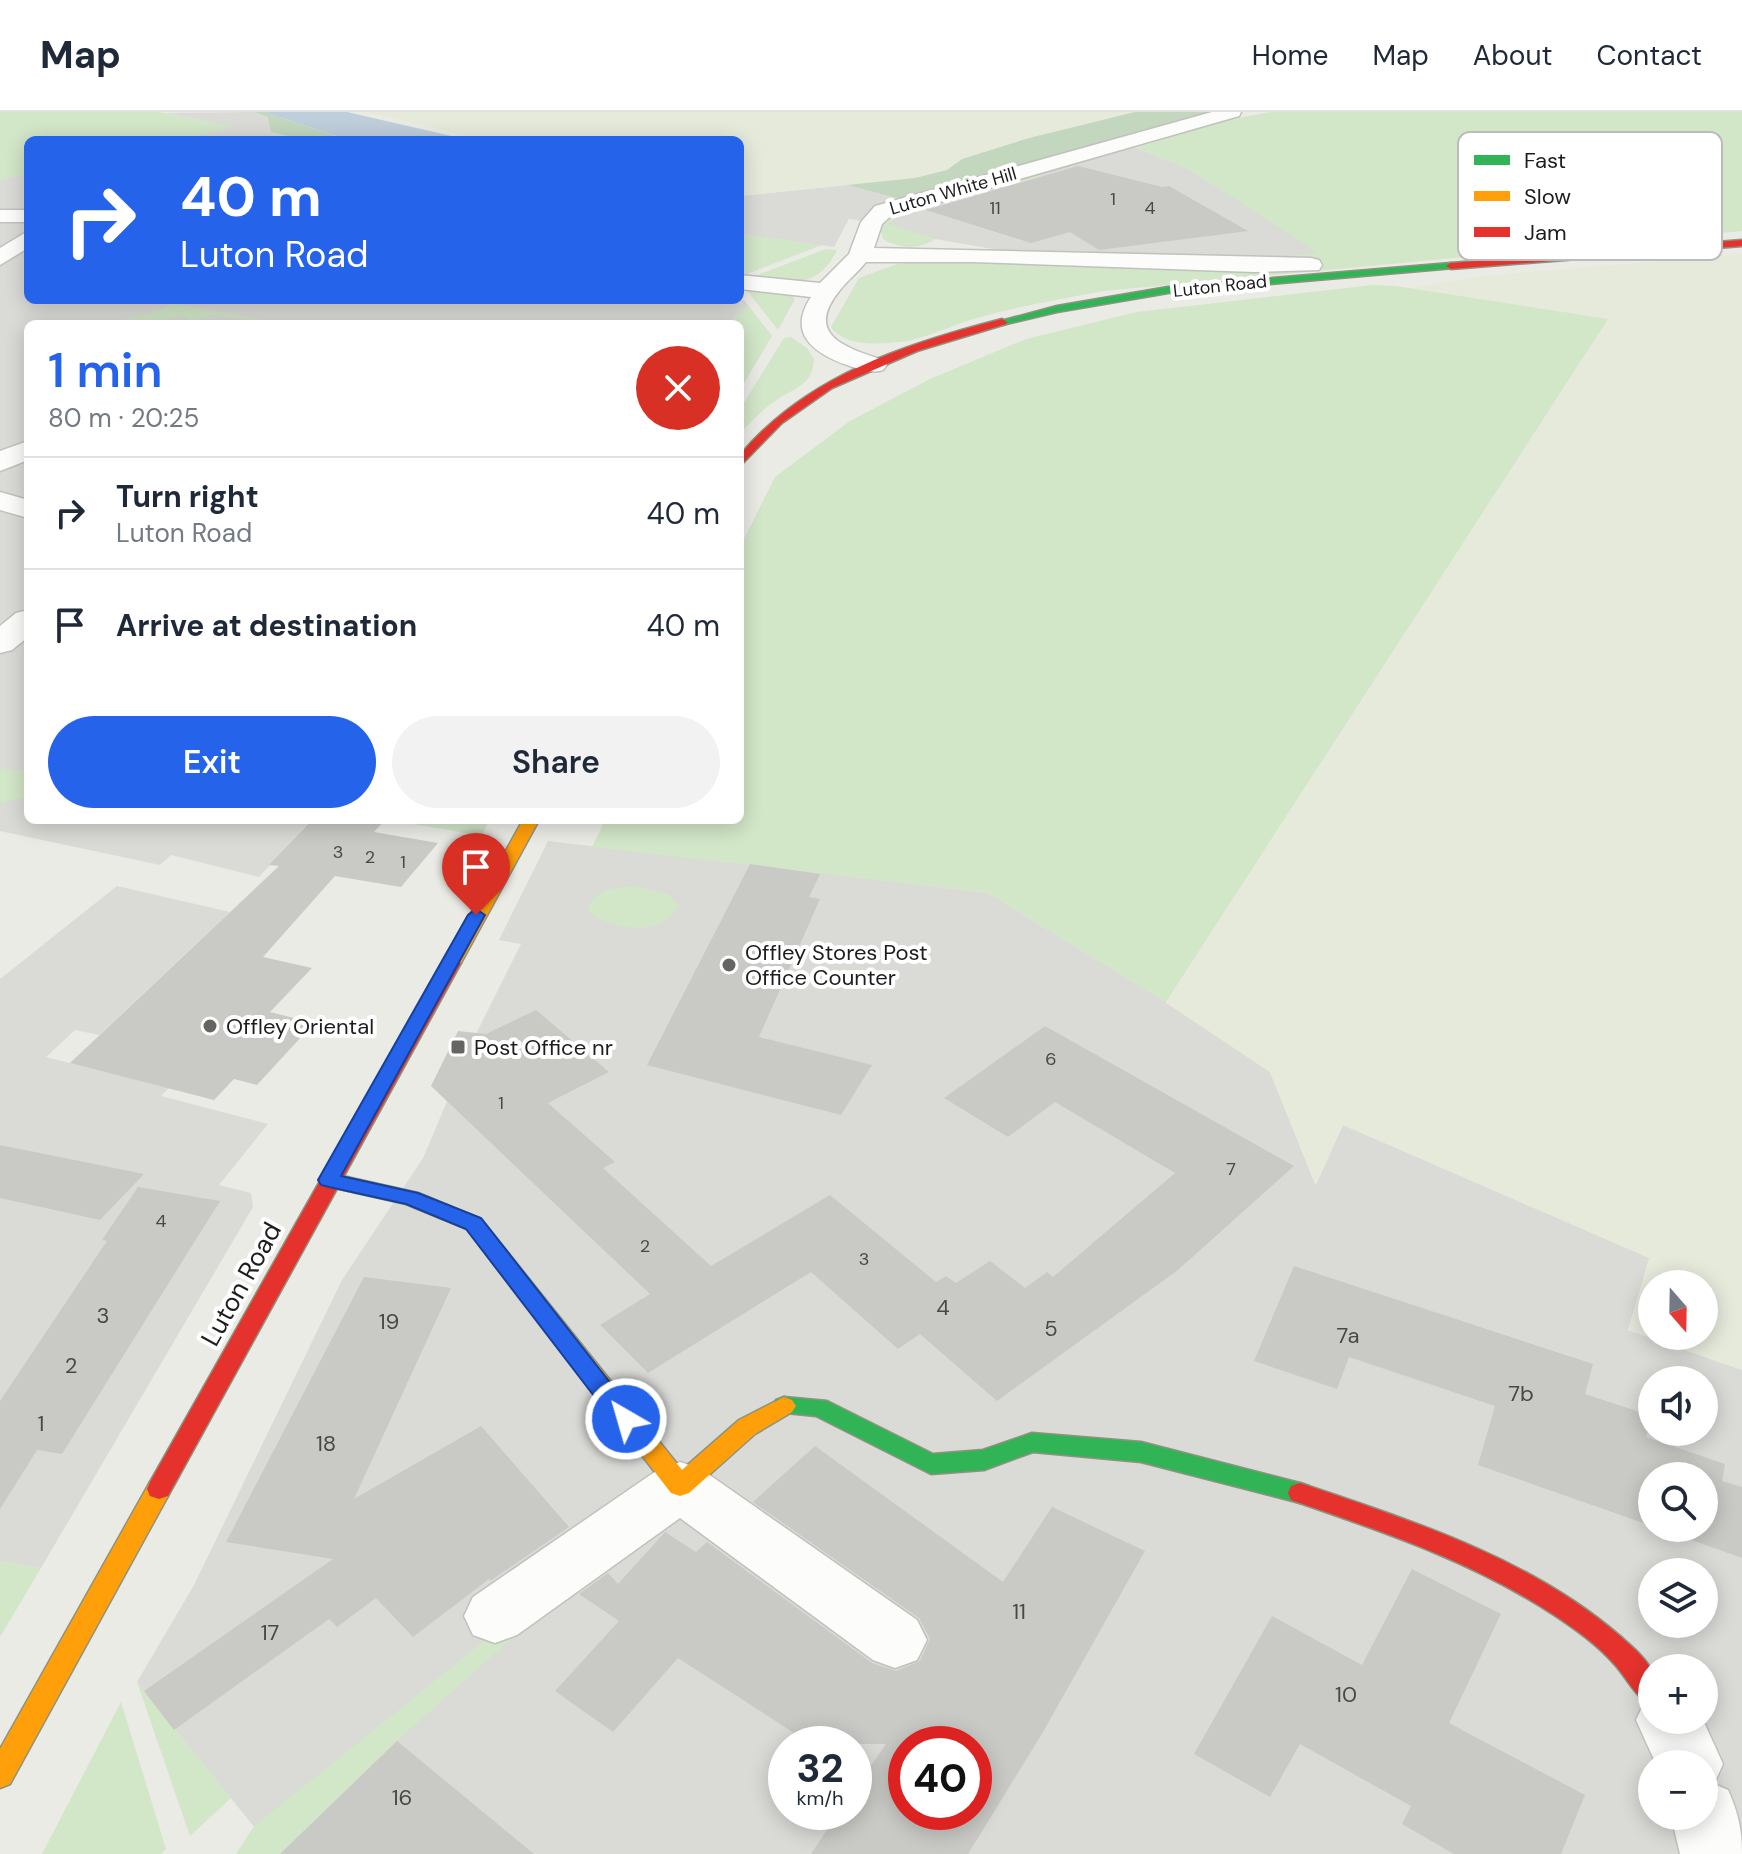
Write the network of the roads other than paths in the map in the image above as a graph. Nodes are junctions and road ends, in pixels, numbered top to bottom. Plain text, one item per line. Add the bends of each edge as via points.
1 (1232, 112) edge
2 (0, 216) edge
3 (24, 216) edge
4 (24, 241) edge
5 (1742, 243) edge
6 (1722, 245) edge
7 (860, 255) junction
8 (0, 258) edge
9 (1523, 260) edge
10 (1311, 265) dead end
11 (744, 282) edge
12 (826, 291) junction
13 (874, 365) junction
14 (24, 451) edge
15 (744, 458) edge
16 (0, 462) edge
17 (0, 501) edge
18 (24, 508) edge
19 (24, 623) edge
20 (0, 643) edge
21 (529, 824) edge
22 (329, 1180) junction
23 (680, 1486) junction
24 (495, 1616) dead end
25 (895, 1640) dead end
26 (1638, 1671) edge
27 (0, 1775) edge
28 (1709, 1830) edge
29 (1715, 1854) edge

1 - 7 street, Luton White Hill via 883,211 870,220
2 - 3 street
4 - 8 street
5 - 6 street, Luton Road
7 - 10 street
7 - 12 street, Luton White Hill
9 - 13 street, Luton Road via 1110,298 978,328
11 - 12 street
12 - 13 street, Luton White Hill via 811,321 814,334 838,352
13 - 15 street, Luton Road via 780,419
14 - 16 street
17 - 18 street
19 - 20 street
21 - 22 street, Luton Road
22 - 23 street via 411,1198 474,1224
22 - 27 street, Luton Road
23 - 24 street
23 - 25 street
23 - 26 street via 747,1427 785,1405 819,1407 931,1464 984,1460 1032,1442 1141,1452 1292,1490 1489,1566 1579,1616
28 - 29 street

